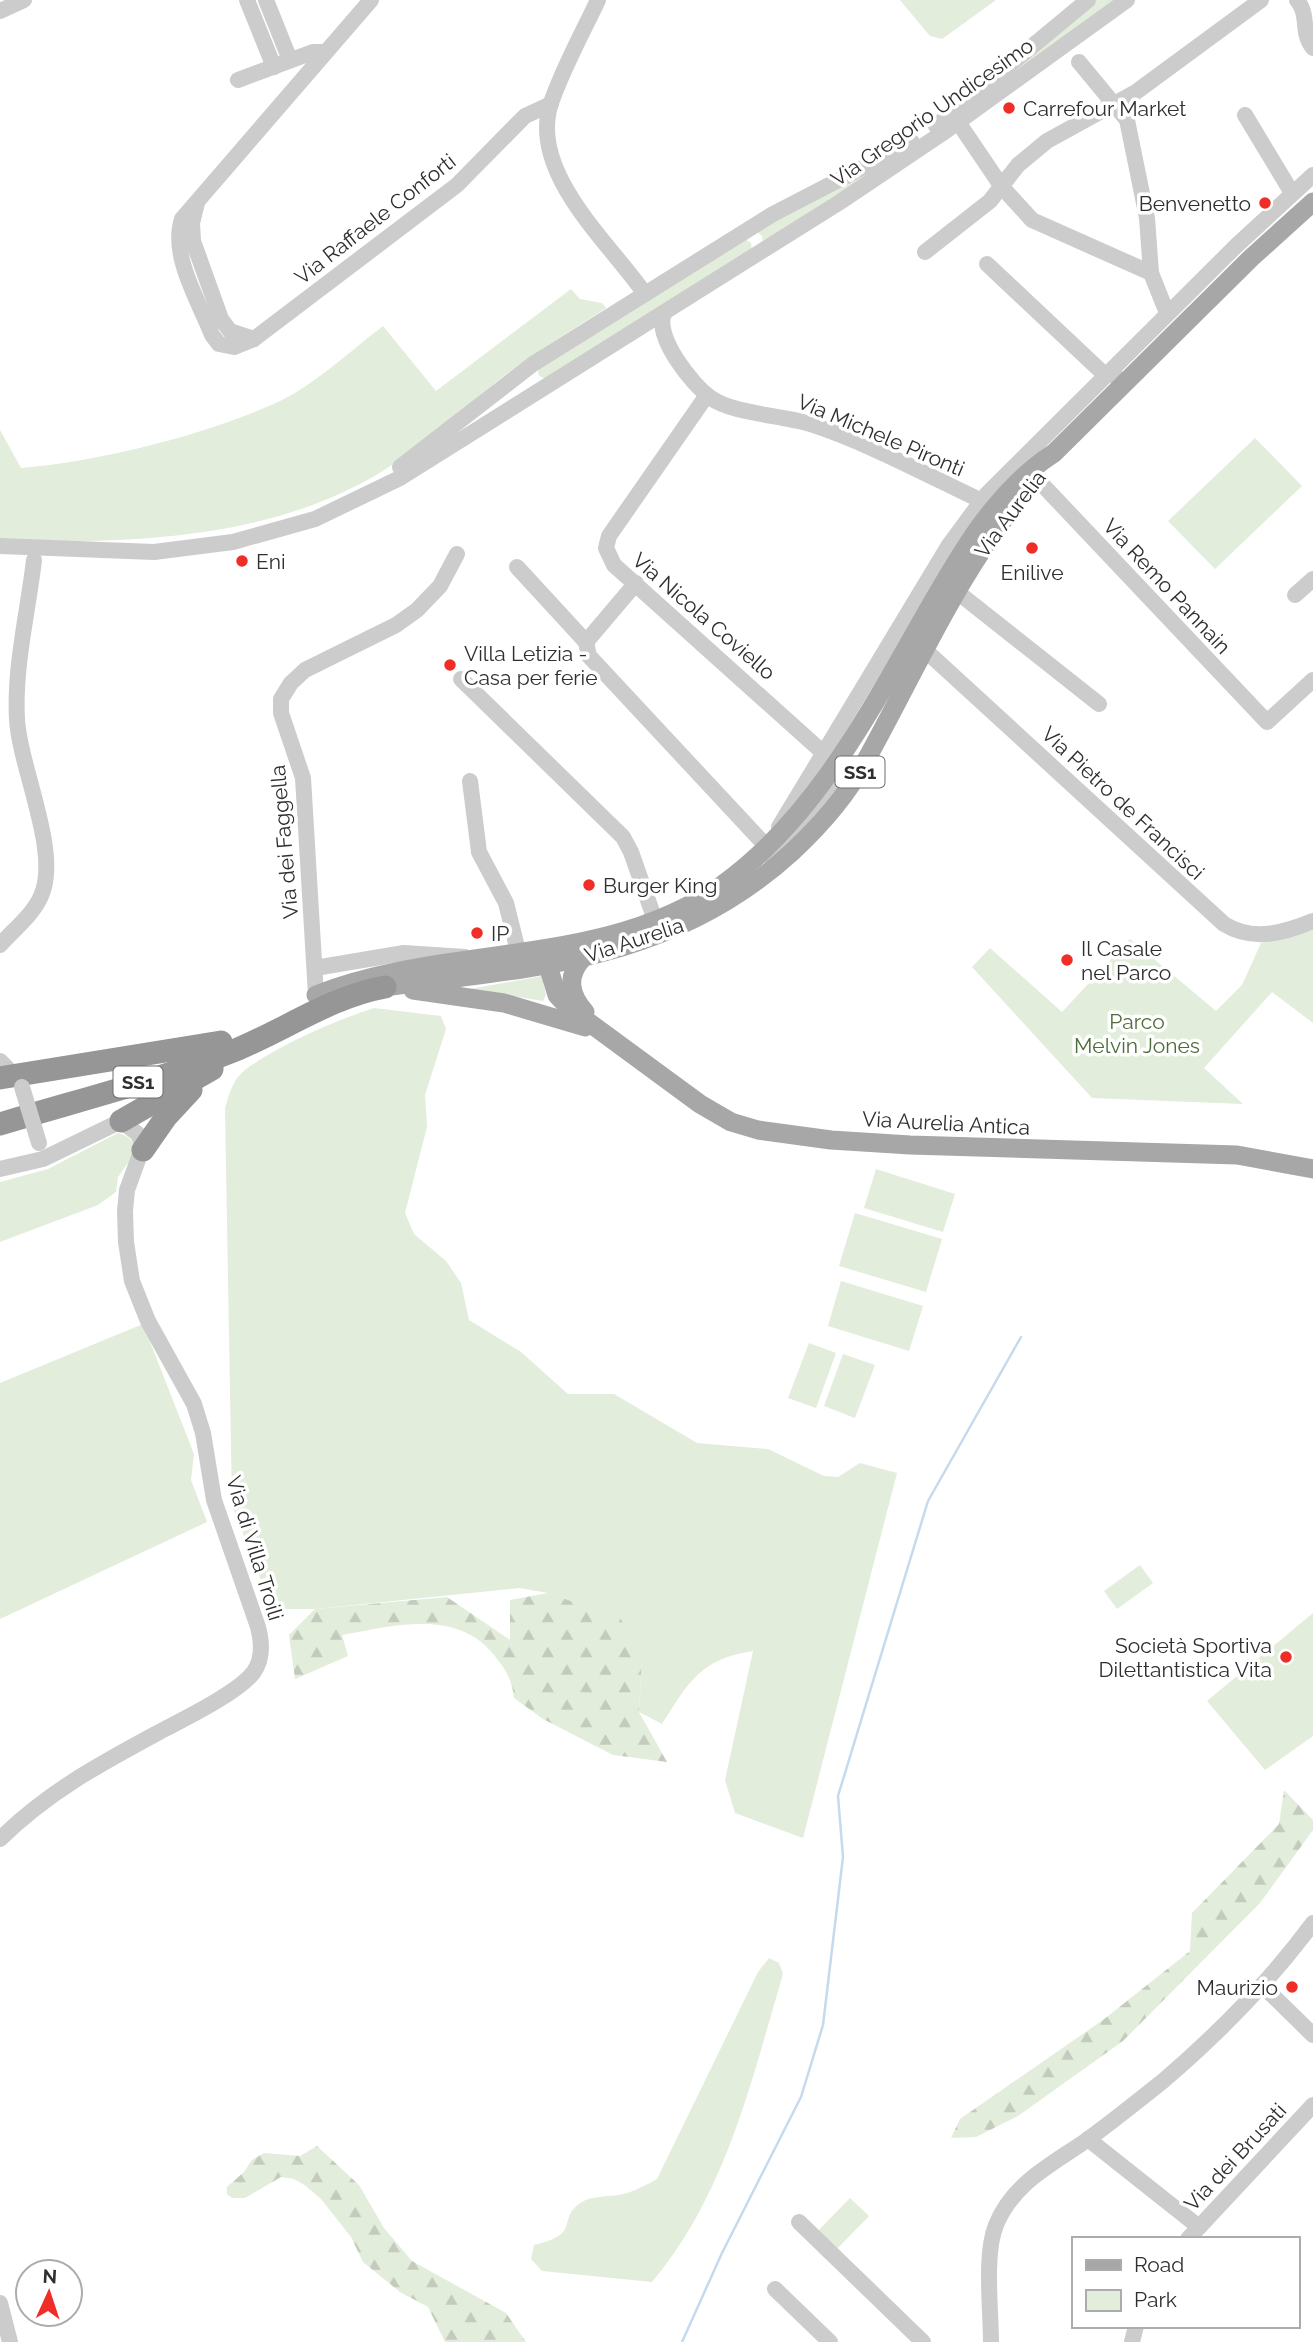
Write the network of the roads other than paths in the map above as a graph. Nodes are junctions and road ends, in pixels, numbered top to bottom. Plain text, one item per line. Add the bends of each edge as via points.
1 (24, 0) edge
2 (247, 0) edge
3 (265, 0) edge
4 (371, 0) edge
5 (598, 0) edge
6 (1088, 0) edge
7 (1127, 0) edge
8 (1261, 0) edge
9 (1297, 0) edge
10 (0, 10) edge
11 (1313, 48) edge
12 (325, 52) junction
13 (290, 60) junction
14 (1079, 62) dead end
15 (274, 67) junction
16 (238, 80) dead end
17 (551, 103) junction
18 (1116, 104) junction
19 (1245, 116) dead end
20 (958, 122) junction
21 (1313, 175) edge
22 (1002, 187) junction
23 (1292, 193) junction
24 (1313, 202) edge
25 (1258, 225) junction
26 (1286, 226) junction
27 (742, 232) junction
28 (925, 251) dead end
29 (758, 253) junction
30 (987, 264) dead end
31 (1151, 273) junction
32 (645, 293) junction
33 (664, 313) junction
34 (1167, 313) junction
35 (637, 330) junction
36 (666, 342) junction
37 (533, 364) junction
38 (1105, 375) junction
39 (1132, 376) junction
40 (548, 386) junction
41 (707, 395) junction
42 (1054, 453) junction
43 (1038, 479) junction
44 (982, 501) junction
45 (0, 546) edge
46 (101, 549) junction
47 (457, 554) dead end
48 (34, 560) dead end
49 (517, 567) dead end
50 (950, 571) junction
51 (1313, 579) edge
52 (636, 583) junction
53 (925, 586) junction
54 (957, 591) junction
55 (1295, 595) dead end
56 (586, 642) junction
57 (925, 650) junction
58 (461, 679) dead end
59 (1313, 680) edge
60 (1099, 704) dead end
61 (846, 718) junction
62 (878, 737) junction
63 (849, 743) junction
64 (830, 756) junction
65 (470, 781) dead end
66 (771, 843) junction
67 (765, 876) junction
68 (655, 920) junction
69 (1313, 921) edge
70 (0, 945) edge
71 (518, 951) junction
72 (544, 956) junction
73 (472, 958) junction
74 (582, 958) junction
75 (315, 968) junction
76 (384, 986) junction
77 (316, 995) junction
78 (557, 995) junction
79 (504, 1003) junction
80 (274, 1033) junction
81 (604, 1034) junction
82 (221, 1042) junction
83 (215, 1068) junction
84 (9, 1075) edge
85 (0, 1111) edge
86 (121, 1121) junction
87 (0, 1124) edge
88 (143, 1150) junction
89 (41, 1151) junction
90 (0, 1169) edge
91 (1313, 1169) edge
92 (0, 1839) edge
93 (1313, 1923) edge
94 (1262, 1985) junction
95 (1313, 2035) edge
96 (1313, 2105) edge
97 (1088, 2139) junction
98 (799, 2222) dead end
99 (1194, 2233) edge
100 (775, 2289) dead end
101 (0, 2303) edge
102 (10, 2342) edge
103 (830, 2342) edge
104 (923, 2342) edge
105 (991, 2342) edge

1 - 10 street
2 - 15 street
3 - 13 street
4 - 12 street, Via Raffaele Conforti
5 - 17 street
6 - 27 street, Via Gregorio Undicesimo via 923,135
7 - 20 street, Via Gregorio Undicesimo
8 - 18 street
9 - 11 street via 1306,14 1305,36
12 - 13 street
12 - 17 street, Via Raffaele Conforti via 204,192 192,218 195,249 223,323 234,334 254,339 457,185 525,116
13 - 15 street
14 - 18 street
15 - 16 street
17 - 32 street via 548,147 559,180
18 - 22 street via 1047,141 1018,165
18 - 31 street via 1127,120 1136,152
19 - 23 street
20 - 22 street
20 - 29 street, Via Gregorio Undicesimo
21 - 23 street, Via Aurelia
22 - 28 street
22 - 31 street via 1037,223
23 - 25 street, Via Aurelia
24 - 26 main road, Via Aurelia
25 - 26 street
25 - 34 street, Via Aurelia
26 - 39 main road, Via Aurelia
27 - 29 street via 758,239
27 - 32 street, Via Gregorio Undicesimo
29 - 33 street, Via Gregorio Undicesimo
30 - 38 street
31 - 34 street
32 - 37 street, Via Gregorio Undicesimo
33 - 35 street, Via Gregorio Undicesimo
33 - 36 street via 661,325
34 - 38 street, Via Aurelia
35 - 36 street
35 - 40 street, Via Gregorio Undicesimo
36 - 41 street, Via Michele Pironti
37 - 40 street via 534,382
37 - 46 street, Via Gregorio Undicesimo via 408,462 322,506 238,532
38 - 39 street
38 - 44 street, Via Aurelia
39 - 42 main road, Via Aurelia
40 - 46 street, Via Gregorio Undicesimo via 390,485 315,519 259,537 191,549
41 - 44 street, Via Michele Pironti via 725,405 812,425
41 - 52 street, Via Nicola Coviello via 609,536 606,548 610,559
42 - 43 main road, Via Aurelia / SS1
42 - 50 main road, Via Aurelia / SS1 via 997,504
43 - 54 main road, Via Aurelia / SS1 via 994,531
43 - 59 street, Via Remo Pannain via 1267,722
44 - 53 street, Via Aurelia
45 - 46 street, Via Gregorio Undicesimo
47 - 75 street, Via dei Faggella via 440,586 417,610 305,670 281,699 281,713 303,778
48 - 70 street via 16,719 47,876 39,901
49 - 56 street
50 - 53 street
50 - 63 main road, Via Aurelia / SS1
51 - 55 street
52 - 56 street
52 - 64 street, Via Nicola Coviello
53 - 61 street, Via Aurelia
54 - 57 main road, Via Aurelia / SS1
54 - 60 street
56 - 66 street via 590,656
57 - 62 main road, Via Aurelia / SS1
57 - 69 street, Via Pietro de Francisci via 1224,924 1242,933 1263,935
58 - 68 street via 623,837
61 - 63 street
61 - 64 street, Via Aurelia
62 - 63 street via 863,746
62 - 67 main road, Via Aurelia / SS1 via 844,796
63 - 64 main road, Via Aurelia / SS1
64 - 66 main road, Via Aurelia / SS1
64 - 67 street via 840,774 835,786
65 - 71 street via 478,852 506,904
66 - 68 main road, Via Aurelia / SS1 via 720,886
67 - 74 main road, Via Aurelia / SS1 via 726,904 676,930
68 - 72 main road, Via Aurelia / SS1
71 - 72 main road, Via Aurelia / SS1
71 - 73 main road, Via Aurelia / SS1
72 - 74 main road, Via Aurelia / SS1
72 - 76 main road, Via Aurelia / SS1
72 - 78 main road
73 - 75 street, Via Aurelia via 404,953
73 - 77 main road, Via Aurelia / SS1 via 372,975
74 - 81 main road via 572,977 573,995
75 - 77 street
76 - 79 main road
76 - 80 highway, Via Aurelia / SS1 via 337,1000
77 - 82 highway, Via Aurelia / SS1
78 - 79 main road via 544,1005
78 - 81 main road
79 - 81 main road
80 - 83 highway
80 - 87 highway, Via Aurelia / SS1 via 206,1061
81 - 91 main road, Via Aurelia Antica via 722,1117 771,1133 910,1145 1237,1155
82 - 84 highway
82 - 85 highway, Via Aurelia / SS1
83 - 86 highway
83 - 88 highway via 178,1103
84 - 89 street, bridge
86 - 88 street via 140,1138
86 - 89 street
88 - 92 street, Via di Villa Troili via 129,1185 125,1211 132,1281 198,1414 214,1500 258,1627 260,1655 255,1670 242,1682 69,1781
89 - 90 street
93 - 94 street
94 - 95 street
94 - 97 street via 1165,2079
96 - 99 street, Via dei Brusati
97 - 99 street
97 - 105 street via 1023,2185 996,2226 991,2245
98 - 104 street
100 - 103 street
101 - 102 street

